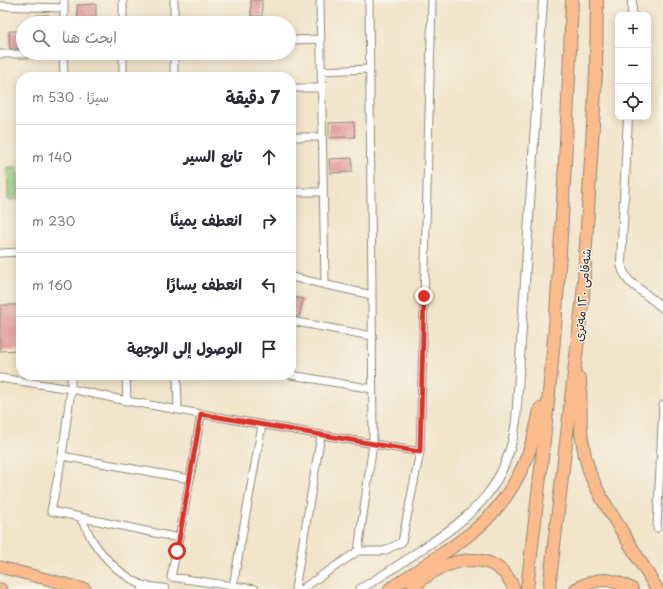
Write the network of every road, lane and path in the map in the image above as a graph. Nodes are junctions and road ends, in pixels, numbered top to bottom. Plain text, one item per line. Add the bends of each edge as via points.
1 (64, 0) edge
2 (123, 0) edge
3 (174, 0) edge
4 (320, 0) edge
5 (369, 0) edge
6 (432, 0) edge
7 (542, 0) edge
8 (572, 0) edge
9 (597, 0) edge
10 (632, 0) edge
11 (0, 6) edge
12 (64, 8) junction
13 (632, 12) edge
14 (64, 16) edge
15 (123, 16) edge
16 (174, 16) edge
17 (320, 39) junction
18 (296, 40) edge
19 (0, 54) edge
20 (16, 54) edge
21 (63, 60) edge
22 (123, 60) edge
23 (174, 60) edge
24 (370, 69) junction
25 (321, 71) junction
26 (64, 72) edge
27 (123, 72) edge
28 (174, 72) edge
29 (296, 88) edge
30 (321, 88) junction
31 (628, 120) edge
32 (322, 136) junction
33 (296, 137) edge
34 (296, 192) edge
35 (323, 192) junction
36 (16, 252) edge
37 (0, 253) edge
38 (296, 278) edge
39 (325, 285) junction
40 (372, 295) junction
41 (583, 296) junction
42 (663, 308) edge
43 (296, 322) edge
44 (555, 328) junction
45 (372, 336) junction
46 (296, 376) edge
47 (0, 378) edge
48 (71, 380) edge
49 (126, 380) edge
50 (177, 380) edge
51 (71, 389) junction
52 (373, 389) junction
53 (127, 401) junction
54 (663, 405) edge
55 (178, 410) junction
56 (201, 414) junction
57 (262, 425) junction
58 (322, 435) junction
59 (373, 444) junction
60 (420, 452) junction
61 (62, 456) junction
62 (190, 479) junction
63 (79, 517) junction
64 (657, 528) dead end
65 (179, 538) junction
66 (358, 551) junction
67 (0, 567) edge
68 (233, 586) junction
69 (143, 587) edge
70 (85, 589) edge
71 (165, 589) edge
72 (255, 589) edge
73 (295, 589) edge
74 (302, 589) edge
75 (360, 589) edge
76 (390, 589) edge
77 (412, 589) edge
78 (514, 589) edge
79 (527, 589) edge
80 (549, 589) edge
81 (576, 589) edge
82 (632, 589) edge
83 (657, 589) edge

1 - 12 street
2 - 15 street
3 - 16 street
4 - 17 street
5 - 24 street
6 - 60 street
7 - 75 street via 516,421 511,447 504,469 476,509 457,525
8 - 44 highway, شەقامی ١٢٠ مەتری via 567,144
9 - 41 highway, شەقامی ١٢٠ مەتری via 596,73
10 - 13 street
11 - 12 street
12 - 14 street
17 - 18 street
17 - 25 street
19 - 20 street
21 - 26 street
22 - 27 street
23 - 28 street
24 - 25 street
24 - 40 street
25 - 30 street
29 - 30 street
30 - 32 street
31 - 42 street via 621,263 629,280
32 - 33 street
32 - 35 street
34 - 35 street
35 - 39 street
36 - 37 street
38 - 39 street
39 - 40 street
40 - 45 street
41 - 80 highway, شەقامی ١٢٠ مەتری
41 - 83 highway via 580,408 585,456 601,497
43 - 45 street
44 - 76 highway via 529,454 509,491 486,521
44 - 79 highway, شەقامی ١٢٠ مەتری
45 - 52 street
46 - 52 street
47 - 51 street
48 - 51 street
49 - 53 street
50 - 55 street
51 - 53 street
51 - 61 street
52 - 59 street
53 - 55 street
54 - 64 street
55 - 56 street
56 - 57 street
56 - 62 street
57 - 58 street
57 - 68 street
58 - 59 street
58 - 73 street
59 - 60 street
59 - 66 street
60 - 66 street via 402,542 384,551
61 - 62 street
61 - 63 street via 51,511
62 - 65 street
63 - 65 street
63 - 69 street via 109,560
65 - 68 street via 171,577
66 - 74 street
67 - 70 main road
68 - 72 street
69 - 71 street
77 - 78 highway via 434,570 462,560 488,563 496,567 504,573
81 - 82 highway via 597,580 607,579

